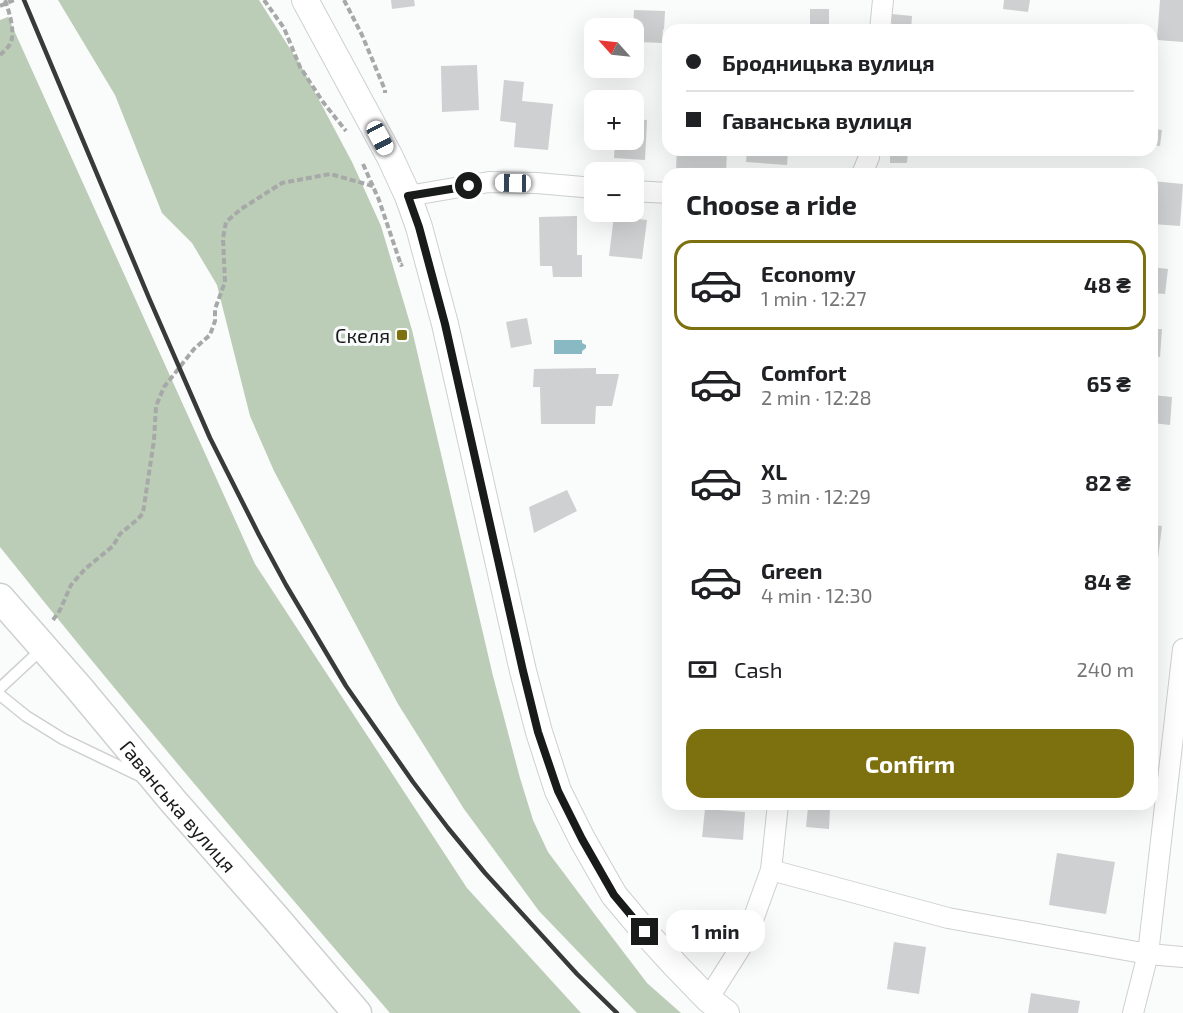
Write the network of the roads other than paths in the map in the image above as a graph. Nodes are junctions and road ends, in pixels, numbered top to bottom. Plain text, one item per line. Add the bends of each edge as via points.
1 (305, 0) edge
2 (883, 0) edge
3 (881, 24) edge
4 (584, 187) edge
5 (644, 192) edge
6 (662, 193) edge
7 (408, 196) junction
8 (0, 598) edge
9 (46, 636) junction
10 (1183, 649) edge
11 (0, 688) edge
12 (0, 695) edge
13 (173, 801) junction
14 (777, 810) edge
15 (771, 870) junction
16 (1148, 954) junction
17 (1183, 957) edge
18 (717, 1006) edge
19 (357, 1013) edge
20 (1133, 1013) edge

1 - 7 street
2 - 3 street
4 - 7 street via 489,182
5 - 6 street
7 - 18 street via 445,324 538,732 558,791 614,895
8 - 9 main road, Гаванська вулиця
9 - 11 lane
9 - 13 main road, Гаванська вулиця via 79,688
10 - 16 street
12 - 13 lane via 63,739 138,775
13 - 19 main road, Гаванська вулиця
14 - 15 street
15 - 16 street via 948,918
15 - 18 street
16 - 17 street
16 - 20 street

